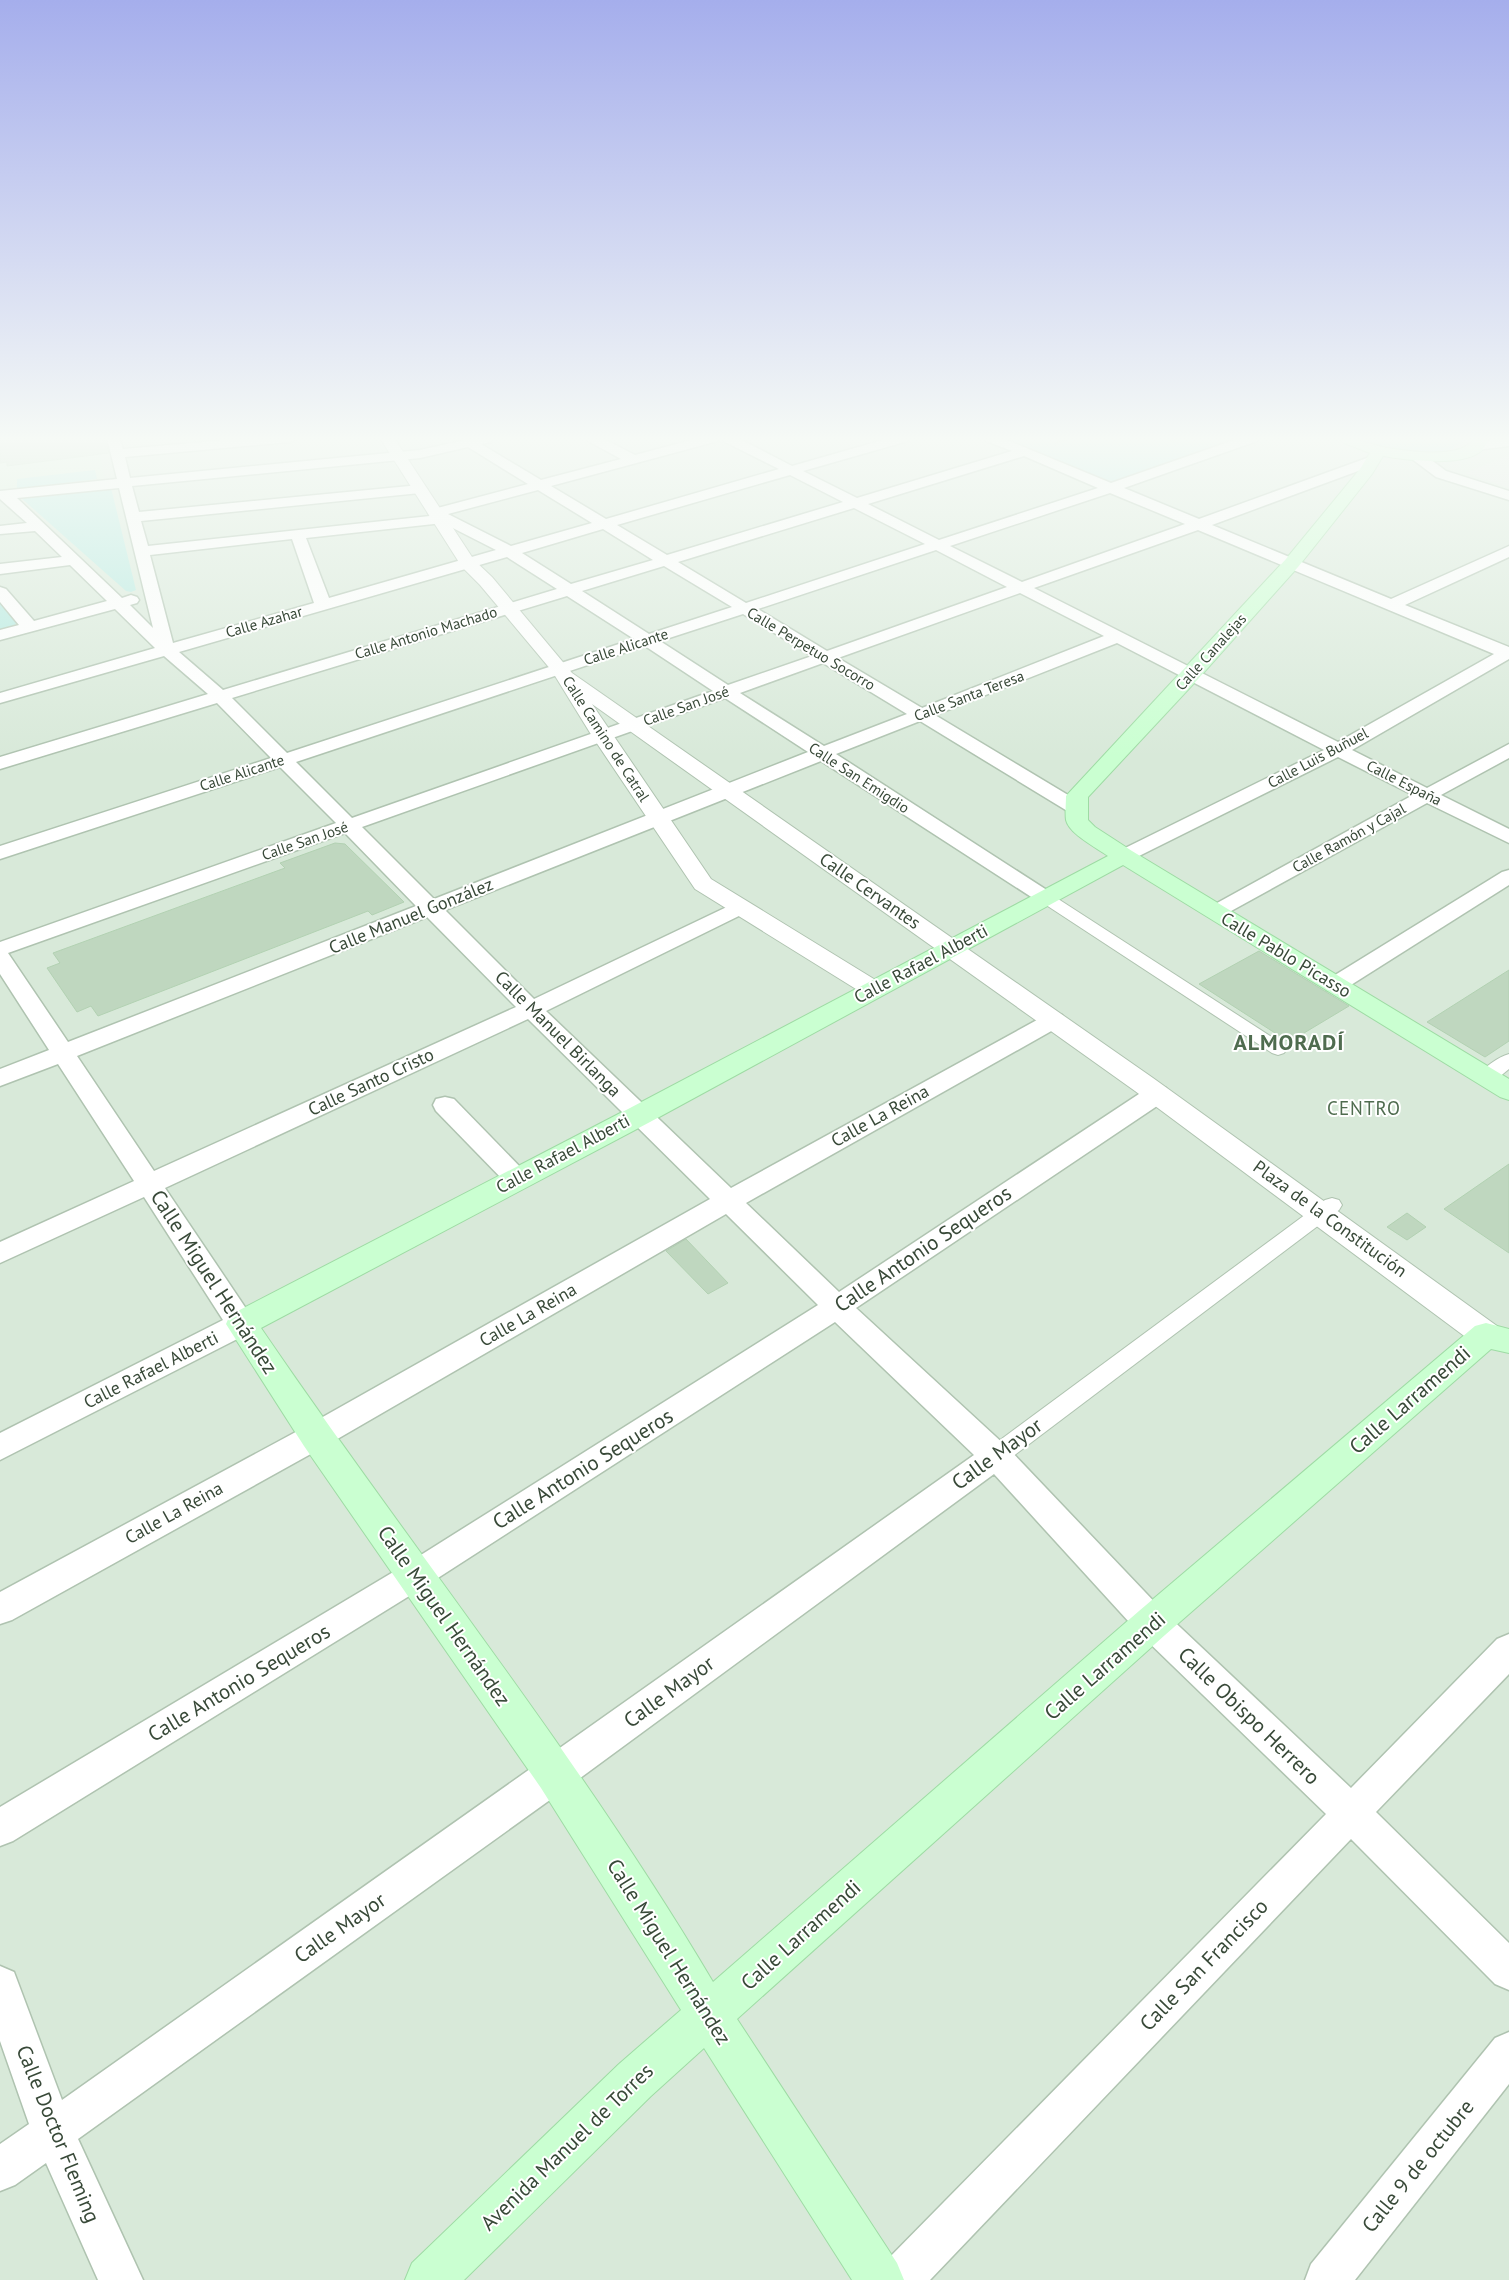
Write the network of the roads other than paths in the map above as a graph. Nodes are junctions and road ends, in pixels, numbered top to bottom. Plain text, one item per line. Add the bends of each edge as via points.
1 (58, 544) edge
2 (140, 544) edge
3 (202, 544) edge
4 (301, 544) edge
5 (456, 544) edge
6 (494, 544) edge
7 (535, 544) edge
8 (638, 544) edge
9 (719, 544) edge
10 (1143, 544) edge
11 (1248, 544) edge
12 (1307, 544) edge
13 (937, 545) joint
14 (142, 551) junction
15 (1509, 551) edge
16 (509, 552) junction
17 (74, 560) junction
18 (665, 561) junction
19 (468, 563) junction
20 (1292, 563) junction
21 (0, 568) edge
22 (1020, 588) junction
23 (568, 590) junction
24 (0, 592) edge
25 (153, 594) junction
26 (118, 603) junction
27 (323, 605) junction
28 (1392, 605) junction
29 (510, 608) junction
30 (744, 608) junction
31 (30, 627) junction
32 (0, 635) edge
33 (1118, 638) junction
34 (646, 640) junction
35 (167, 650) junction
36 (1508, 653) edge
37 (825, 657) junction
38 (563, 673) junction
39 (1191, 676) junction
40 (726, 692) junction
41 (220, 696) junction
42 (0, 698) edge
43 (920, 715) junction
44 (634, 725) junction
45 (602, 736) junction
46 (1338, 750) junction
47 (1509, 750) edge
48 (821, 754) junction
49 (283, 760) junction
50 (0, 763) edge
51 (728, 791) junction
52 (1428, 795) junction
53 (1076, 808) junction
54 (657, 818) junction
55 (348, 826) junction
56 (1509, 837) edge
57 (0, 852) edge
58 (1124, 856) junction
59 (1509, 876) edge
60 (1046, 898) junction
61 (430, 908) junction
62 (740, 908) junction
63 (1215, 912) junction
64 (951, 948) junction
65 (0, 949) edge
66 (0, 957) edge
67 (1336, 985) junction
68 (873, 988) junction
69 (531, 1009) junction
70 (1054, 1020) junction
71 (1278, 1049) dead end
72 (63, 1053) junction
73 (1509, 1060) edge
74 (1486, 1077) junction
75 (0, 1078) edge
76 (1509, 1091) edge
77 (1165, 1100) junction
78 (445, 1105) dead end
79 (640, 1114) junction
80 (517, 1179) junction
81 (149, 1184) junction
82 (728, 1200) junction
83 (1327, 1209) junction
84 (0, 1252) edge
85 (837, 1307) junction
86 (241, 1324) junction
87 (1497, 1338) edge
88 (316, 1436) junction
89 (0, 1447) edge
90 (996, 1456) junction
91 (416, 1575) junction
92 (0, 1609) edge
93 (1152, 1623) junction
94 (1509, 1650) edge
95 (555, 1774) junction
96 (1351, 1813) junction
97 (0, 1828) edge
98 (1509, 1970) edge
99 (0, 1986) edge
100 (709, 2017) junction
101 (1509, 2052) edge
102 (53, 2132) junction
103 (0, 2170) edge
104 (121, 2280) edge
105 (429, 2280) edge
106 (880, 2280) edge
107 (900, 2280) edge
108 (1327, 2280) edge

1 - 17 street, Calle Manuel Birlanga
2 - 14 street
3 - 14 street
4 - 27 street
5 - 19 street, Calle Camino de Catral
6 - 16 street, Calle San Emigdio
7 - 16 street, Calle Azahar
8 - 18 street, Calle Perpetuo Socorro
9 - 18 street, Calle Antonio Machado
10 - 22 street, Calle San José
11 - 20 street
12 - 20 main road, Calle Canalejas
13 - 22 street, Calle España
13 - 30 street, Calle Alicante
14 - 25 street
15 - 28 street
16 - 19 street, Calle Azahar
16 - 23 street, Calle San Emigdio
17 - 21 street
17 - 26 street, Calle Manuel Birlanga
18 - 23 street, Calle Antonio Machado
18 - 30 street, Calle Perpetuo Socorro
19 - 27 street, Calle Azahar
19 - 29 street, Calle Camino de Catral
20 - 28 street
20 - 39 main road, Calle Canalejas
22 - 33 street, Calle España
22 - 37 street, Calle San José
23 - 29 street, Calle Antonio Machado
23 - 34 street, Calle San Emigdio
24 - 31 street
25 - 26 street
25 - 35 street
26 - 31 street
26 - 35 street, Calle Manuel Birlanga
27 - 35 street, Calle Azahar
28 - 36 street
29 - 38 street, Calle Camino de Catral
29 - 41 street, Calle Antonio Machado
30 - 34 street, Calle Alicante
30 - 37 street, Calle Perpetuo Socorro
31 - 32 street
33 - 39 street, Calle España
33 - 43 street, Calle Santa Teresa
34 - 38 street, Calle Alicante
34 - 40 street, Calle San Emigdio
35 - 41 street, Calle Manuel Birlanga
35 - 42 street, Calle Azahar
36 - 46 street, Calle Luis Buñuel
37 - 40 street, Calle San José
37 - 43 street, Calle Perpetuo Socorro
38 - 44 street, Calle Cervantes
38 - 45 street, Calle Camino de Catral
38 - 49 street, Calle Alicante
39 - 46 street, Calle España
39 - 53 main road, Calle Canalejas via 1077,796
40 - 44 street, Calle San José
40 - 48 street, Calle San Emigdio
41 - 49 street, Calle Manuel Birlanga
41 - 50 street, Calle Antonio Machado
43 - 48 street, Calle Santa Teresa
43 - 53 street, Calle Perpetuo Socorro
44 - 45 street, Calle San José
44 - 51 street, Calle Cervantes
45 - 54 street, Calle Camino de Catral
45 - 55 street, Calle San José
46 - 52 street, Calle España
46 - 58 street, Calle Luis Buñuel
47 - 52 street, Calle Ramón y Cajal
48 - 51 street, Calle Manuel González
48 - 60 street, Calle San Emigdio
49 - 55 street, Calle Manuel Birlanga
49 - 57 street, Calle Alicante
51 - 54 street, Calle Manuel González
51 - 64 street, Calle Cervantes
52 - 56 street, Calle España
52 - 63 street, Calle Ramón y Cajal
53 - 58 main road, Calle Pablo Picasso via 1077,821 1087,832
54 - 61 street, Calle Manuel González
54 - 62 street, Calle Camino de Catral via 703,884
55 - 61 street, Calle Manuel Birlanga
55 - 65 street, Calle San José
58 - 60 main road, Calle Rafael Alberti
58 - 63 main road, Calle Pablo Picasso
59 - 67 street
60 - 64 main road, Calle Rafael Alberti
60 - 71 street, Calle San Emigdio
61 - 69 street, Calle Manuel Birlanga
61 - 72 street, Calle Manuel González
62 - 68 street, Calle Camino de Catral
62 - 69 street, Calle Santo Cristo
63 - 67 main road, Calle Pablo Picasso
64 - 68 main road, Calle Rafael Alberti
64 - 70 street, Calle Cervantes
66 - 72 street, Calle Miguel Hernández
67 - 74 main road, Calle Pablo Picasso
68 - 79 main road, Calle Rafael Alberti
69 - 79 street, Calle Manuel Birlanga
69 - 81 street, Calle Santo Cristo
70 - 77 street, Calle Cervantes
70 - 82 street, Calle La Reina
72 - 75 street, Calle Manuel González
72 - 81 street, Calle Miguel Hernández
73 - 74 street
74 - 76 main road, Calle Pablo Picasso
77 - 83 street, Plaza de la Constitución
77 - 85 street, Calle Antonio Sequeros
78 - 80 street
79 - 80 main road, Calle Rafael Alberti
79 - 82 street, Calle Manuel Birlanga
80 - 86 main road, Calle Rafael Alberti
81 - 84 street, Calle Santo Cristo
81 - 86 street, Calle Miguel Hernández
82 - 85 street, Calle Manuel Birlanga
82 - 88 street, Calle La Reina
83 - 87 street, Plaza de la Constitución
83 - 90 street, Calle Mayor
85 - 90 street, Calle Manuel Birlanga
85 - 91 street, Calle Antonio Sequeros
86 - 88 main road, Calle Miguel Hernández
86 - 89 street, Calle Rafael Alberti
87 - 93 main road, Calle Larramendi
88 - 91 main road, Calle Miguel Hernández
88 - 92 street, Calle La Reina
90 - 93 street, Calle Obispo Herrero
90 - 95 street, Calle Mayor
91 - 95 main road, Calle Miguel Hernández
91 - 97 street, Calle Antonio Sequeros
93 - 96 street, Calle Obispo Herrero
93 - 100 main road, Calle Larramendi
94 - 96 street, Calle San Francisco
95 - 100 main road, Calle Miguel Hernández
95 - 102 street, Calle Mayor
96 - 98 street, Calle Obispo Herrero
96 - 107 street, Calle San Francisco
99 - 102 street, Calle Doctor Fleming
100 - 105 main road, Avenida Manuel de Torres via 635,2080
100 - 106 main road, Calle Miguel Hernández
101 - 108 street, Calle 9 de octubre
102 - 103 street, Calle Mayor
102 - 104 street, Calle Doctor Fleming

